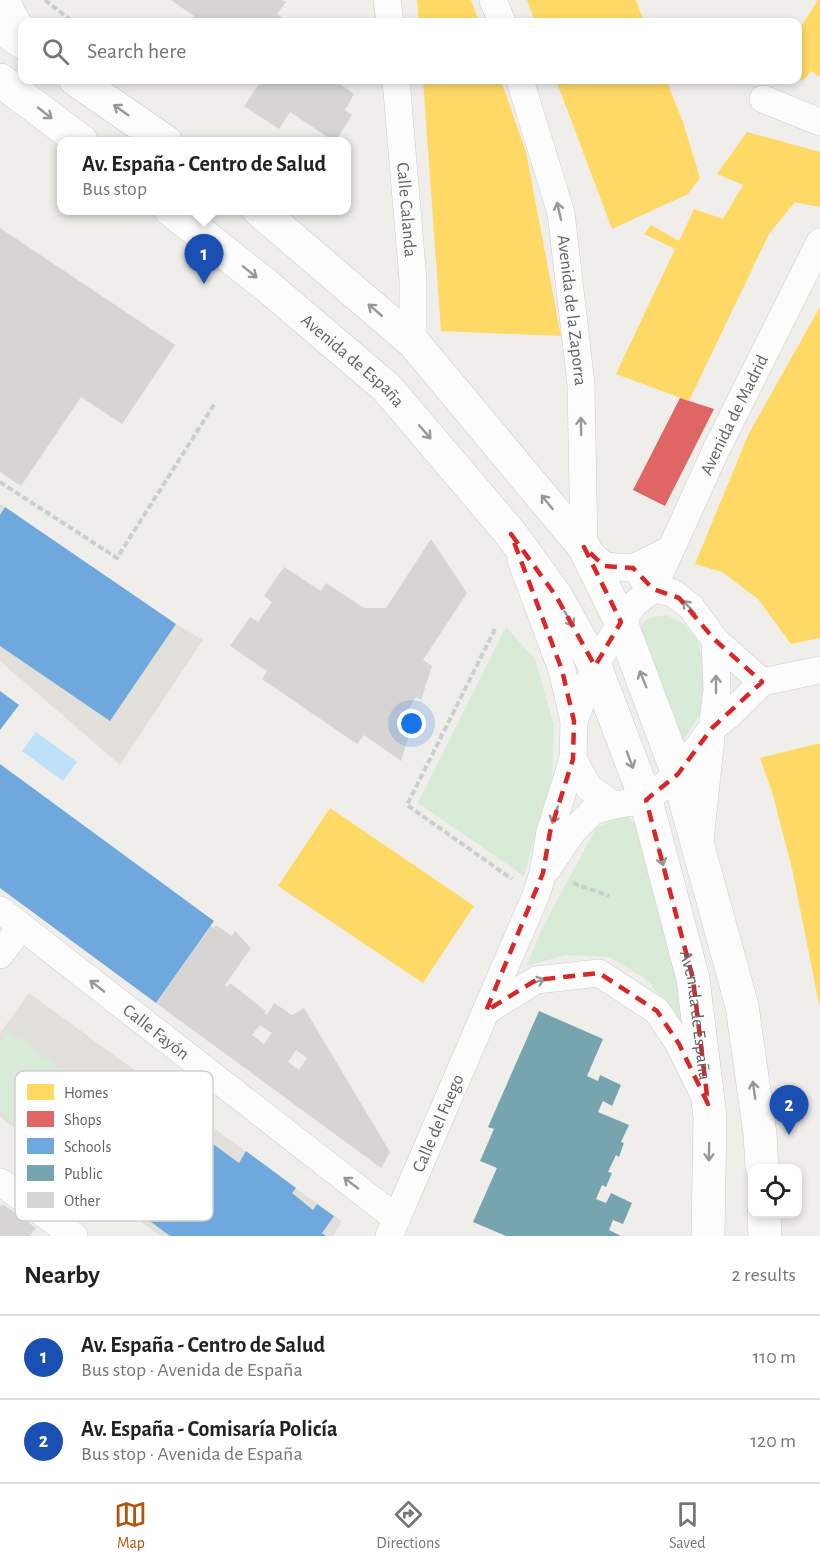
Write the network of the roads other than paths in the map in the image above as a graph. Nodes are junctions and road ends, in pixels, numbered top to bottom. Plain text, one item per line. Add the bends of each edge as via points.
1 (7, 0) edge
2 (387, 0) edge
3 (493, 0) edge
4 (389, 18) edge
5 (500, 18) edge
6 (18, 23) edge
7 (0, 27) edge
8 (18, 39) edge
9 (2, 83) edge
10 (82, 84) edge
11 (396, 84) edge
12 (521, 84) edge
13 (763, 99) dead end
14 (820, 122) edge
15 (76, 137) edge
16 (160, 137) edge
17 (177, 215) edge
18 (265, 215) edge
19 (820, 242) edge
20 (413, 342) junction
21 (511, 534) junction
22 (584, 547) junction
23 (671, 549) junction
24 (633, 568) junction
25 (653, 589) junction
26 (621, 622) junction
27 (715, 640) junction
28 (595, 666) junction
29 (820, 670) edge
30 (762, 682) junction
31 (574, 721) junction
32 (712, 728) junction
33 (573, 759) junction
34 (678, 774) junction
35 (630, 802) junction
36 (699, 850) junction
37 (540, 884) junction
38 (0, 910) edge
39 (21, 927) junction
40 (0, 955) edge
41 (486, 1011) junction
42 (200, 1071) edge
43 (213, 1082) edge
44 (708, 1104) junction
45 (762, 1164) edge
46 (1, 1185) edge
47 (15, 1195) edge
48 (764, 1218) edge
49 (53, 1221) edge
50 (393, 1227) edge
51 (74, 1236) edge
52 (708, 1236) edge
53 (765, 1236) edge

1 - 6 street
2 - 4 street
3 - 5 street
7 - 8 main road
9 -> 15 main road
16 -> 10 main road
11 - 20 street, Calle Calanda via 413,280
22 -> 12 street, Avenida de la Zaporra via 581,384 561,213
13 - 14 street
17 -> 21 main road, Avenida de España via 387,388
20 -> 18 main road
19 - 23 street, Avenida de Madrid
22 -> 20 main road
21 -> 28 main road, Avenida de España via 556,596
21 - 31 street, Avenida de España via 562,670
22 - 24 street via 604,566
22 - 26 main road
23 - 24 street
23 - 25 street, Avenida de Madrid
24 - 25 street
25 - 26 street, Avenida de España via 634,604
27 -> 25 street via 691,607 673,593
26 - 28 street, Avenida de España
34 -> 26 main road
27 - 30 street
32 -> 27 street via 717,690
28 - 31 street, Avenida de España
28 -> 35 main road, Avenida de España
29 - 30 street
30 - 32 street
31 - 33 street, Avenida de España
32 - 34 street
32 - 36 street
33 - 35 street via 589,788
33 -> 37 street, Calle del Fuego via 550,832
34 - 35 street
34 - 36 main road
35 - 37 street, Calle del Fuego via 593,811 573,831
35 -> 44 main road, Avenida de España via 693,979
45 -> 36 main road via 742,1006
37 - 41 street, Calle del Fuego
38 - 39 street, Calle Fayón
39 - 40 street
42 -> 39 street, Calle Fayón
41 -> 44 street via 536,980 599,974 657,1011 679,1044
41 - 50 street, Calle del Fuego
50 -> 43 street, Calle Fayón
44 -> 52 main road, Avenida de España
46 - 47 street
48 - 53 main road
49 - 51 street

